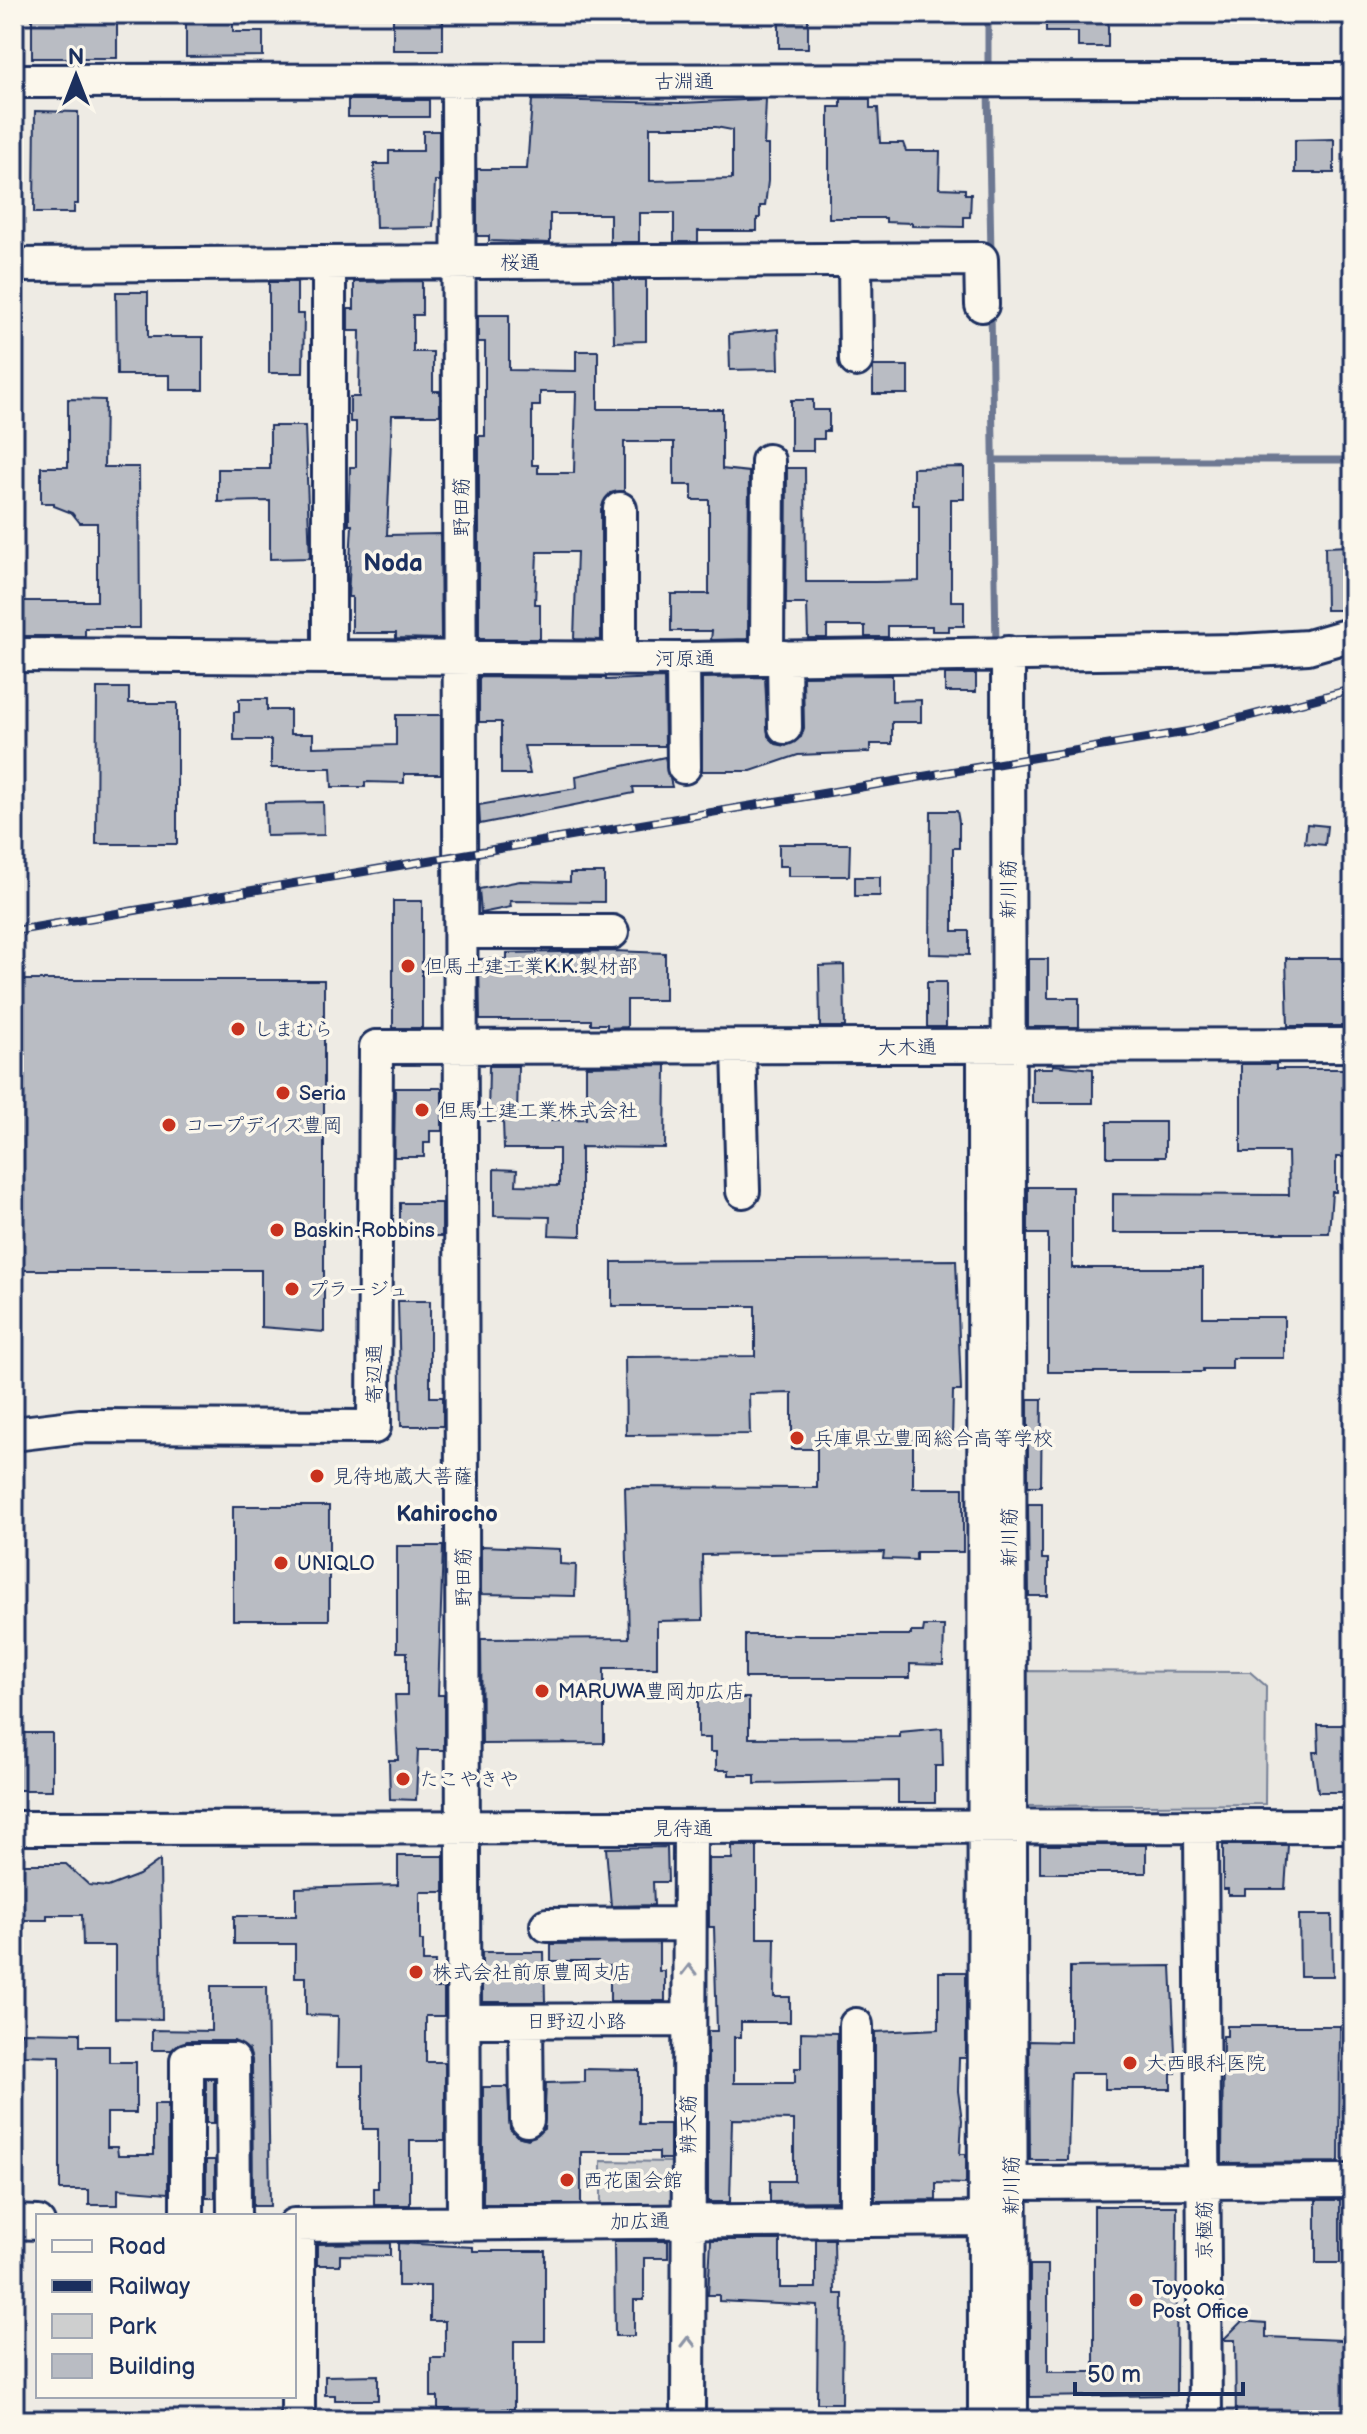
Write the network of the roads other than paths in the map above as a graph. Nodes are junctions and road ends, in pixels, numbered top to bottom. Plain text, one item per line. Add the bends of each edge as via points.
1 (1353, 80) edge
2 (14, 81) edge
3 (458, 82) junction
4 (855, 259) junction
5 (460, 262) junction
6 (329, 263) junction
7 (14, 265) edge
8 (982, 305) dead end
9 (856, 360) dead end
10 (768, 461) dead end
11 (620, 509) dead end
12 (1353, 634) edge
13 (1008, 653) junction
14 (14, 655) edge
15 (329, 656) junction
16 (461, 657) junction
17 (775, 657) junction
18 (620, 658) junction
19 (683, 659) junction
20 (785, 727) dead end
21 (684, 767) dead end
22 (462, 932) junction
23 (612, 932) dead end
24 (1353, 1045) edge
25 (996, 1047) junction
26 (462, 1048) junction
27 (739, 1048) junction
28 (743, 1191) dead end
29 (14, 1434) edge
30 (464, 1826) junction
31 (1353, 1826) edge
32 (997, 1827) junction
33 (1201, 1827) junction
34 (14, 1828) edge
35 (690, 1828) junction
36 (689, 1924) junction
37 (547, 1925) dead end
38 (688, 2020) junction
39 (464, 2021) junction
40 (526, 2021) junction
41 (856, 2025) dead end
42 (527, 2120) dead end
43 (1353, 2181) edge
44 (1011, 2183) junction
45 (1203, 2183) junction
46 (187, 2214) edge
47 (234, 2214) edge
48 (856, 2219) junction
49 (986, 2219) junction
50 (688, 2220) junction
51 (14, 2222) edge
52 (36, 2223) edge
53 (464, 2223) junction
54 (296, 2225) edge
55 (298, 2420) edge
56 (688, 2420) edge
57 (985, 2420) edge
58 (1011, 2420) edge
59 (1205, 2420) edge

1 - 3 street, 古淵通
2 - 3 street, 古淵通
3 - 5 street, 野田筋
4 - 5 street, 桜通
4 - 8 street, 桜通 via 981,259
4 - 9 street
5 - 6 street, 桜通
5 - 16 street, 野田筋
6 - 7 street, 桜通
6 - 15 street
10 - 17 street
11 - 18 street
12 - 13 street, 河原通 via 1308,647 1240,651
13 - 17 street, 河原通
13 - 25 street, 新川筋
14 - 15 street, 河原通
15 - 16 street, 河原通
16 - 18 street, 河原通
16 - 22 street, 野田筋
17 - 19 street, 河原通
17 - 20 street
18 - 19 street, 河原通
19 - 21 street
22 - 23 street
22 - 26 street, 野田筋
24 - 25 street, 大木通
25 - 27 street, 大木通
25 - 32 street, 新川筋
26 - 27 street, 大木通
26 - 29 street, 寄辺通 via 376,1047 374,1427 80,1426
26 - 30 street, 野田筋
27 - 28 street
30 - 34 street, 見待通
30 - 35 street, 見待通
30 - 39 street, 野田筋
31 - 33 street, 見待通
32 - 33 street, 見待通
32 - 35 street, 見待通
32 - 44 street, 新川筋
32 - 49 street, 新川筋
33 - 45 street, 京極筋
35 - 36 street, 辨天筋
36 - 37 street
38 -> 36 street, 辨天筋
38 - 40 street, 日野辺小路
38 - 50 street, 辨天筋
39 - 40 street, 日野辺小路
39 - 53 street, 野田筋
40 - 42 street
41 - 48 street
43 - 45 street
44 - 45 street
44 - 58 street, 新川筋
45 - 59 street, 京極筋
46 - 47 street via 187,2060 233,2060
48 - 49 street, 加広通
48 - 50 street, 加広通
49 - 57 street, 新川筋
50 - 53 street, 加広通
56 -> 50 street, 辨天筋
51 - 52 street
53 - 54 street, 加広通
54 - 55 street

